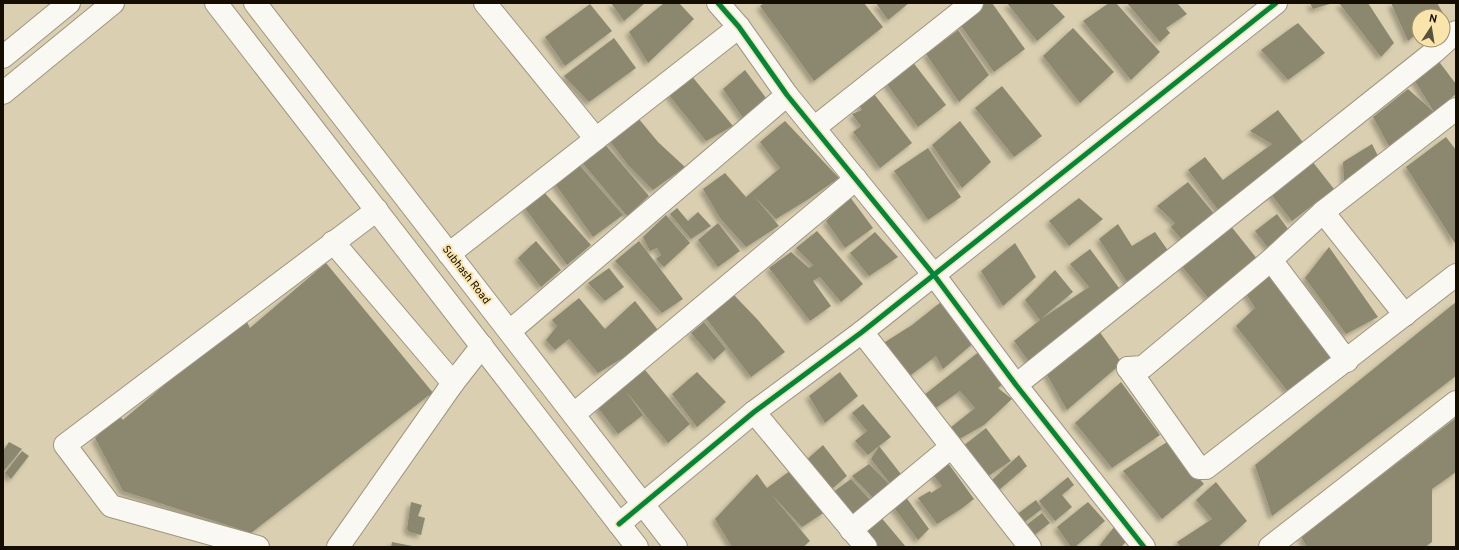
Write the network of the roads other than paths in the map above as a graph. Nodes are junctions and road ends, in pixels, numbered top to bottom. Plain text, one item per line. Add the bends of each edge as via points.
1 (69, 3) edge
2 (113, 3) edge
3 (216, 3) edge
4 (485, 3) edge
5 (972, 3) edge
6 (1276, 3) edge
7 (265, 7) edge
8 (729, 11) edge
9 (1456, 32) edge
10 (241, 34) junction
11 (3, 57) edge
12 (3, 93) edge
13 (787, 95) junction
14 (1454, 114) edge
15 (814, 128) junction
16 (596, 139) junction
17 (856, 179) junction
18 (377, 210) junction
19 (1323, 212) junction
20 (333, 242) junction
21 (449, 254) junction
22 (1271, 260) junction
23 (934, 275) junction
24 (1456, 275) edge
25 (1405, 315) junction
26 (510, 332) junction
27 (862, 332) junction
28 (482, 346) junction
29 (1347, 361) junction
30 (453, 383) junction
31 (1016, 385) junction
32 (1456, 402) edge
33 (754, 412) junction
34 (574, 414) junction
35 (952, 447) junction
36 (643, 504) junction
37 (619, 524) junction
38 (851, 530) junction
39 (258, 547) edge
40 (338, 547) edge
41 (637, 547) edge
42 (676, 547) edge
43 (866, 547) edge
44 (1030, 547) edge
45 (1144, 547) edge
46 (1270, 547) edge

1 - 11 street
2 - 12 street
3 - 10 street
4 - 16 street
5 - 15 street
6 - 23 street
7 - 10 street
7 - 21 street, Subhash Road
8 - 13 street
8 - 16 street
9 - 31 street
10 - 18 street
13 - 15 street
13 - 26 street
14 - 19 street
15 - 17 street
16 - 21 street
17 - 23 street
17 - 34 street
18 - 20 street
18 - 28 street
19 - 22 street
19 - 25 street
20 - 30 street
20 - 39 street via 65,445 111,506
21 - 26 street, Subhash Road
22 - 29 street
22 - 29 street via 1143,367 1128,368 1199,468 1206,468
23 - 27 street
23 - 31 street
24 - 25 street
25 - 29 street
26 - 34 street, Subhash Road
27 - 33 street
27 - 35 street
28 - 30 street
28 - 37 street
30 - 40 street
31 - 45 street
32 - 46 street
33 - 36 street
33 - 38 street
34 - 36 street, Subhash Road
35 - 38 street
35 - 44 street
36 - 37 street
36 - 42 street, Subhash Road
37 - 41 street
38 - 43 street

